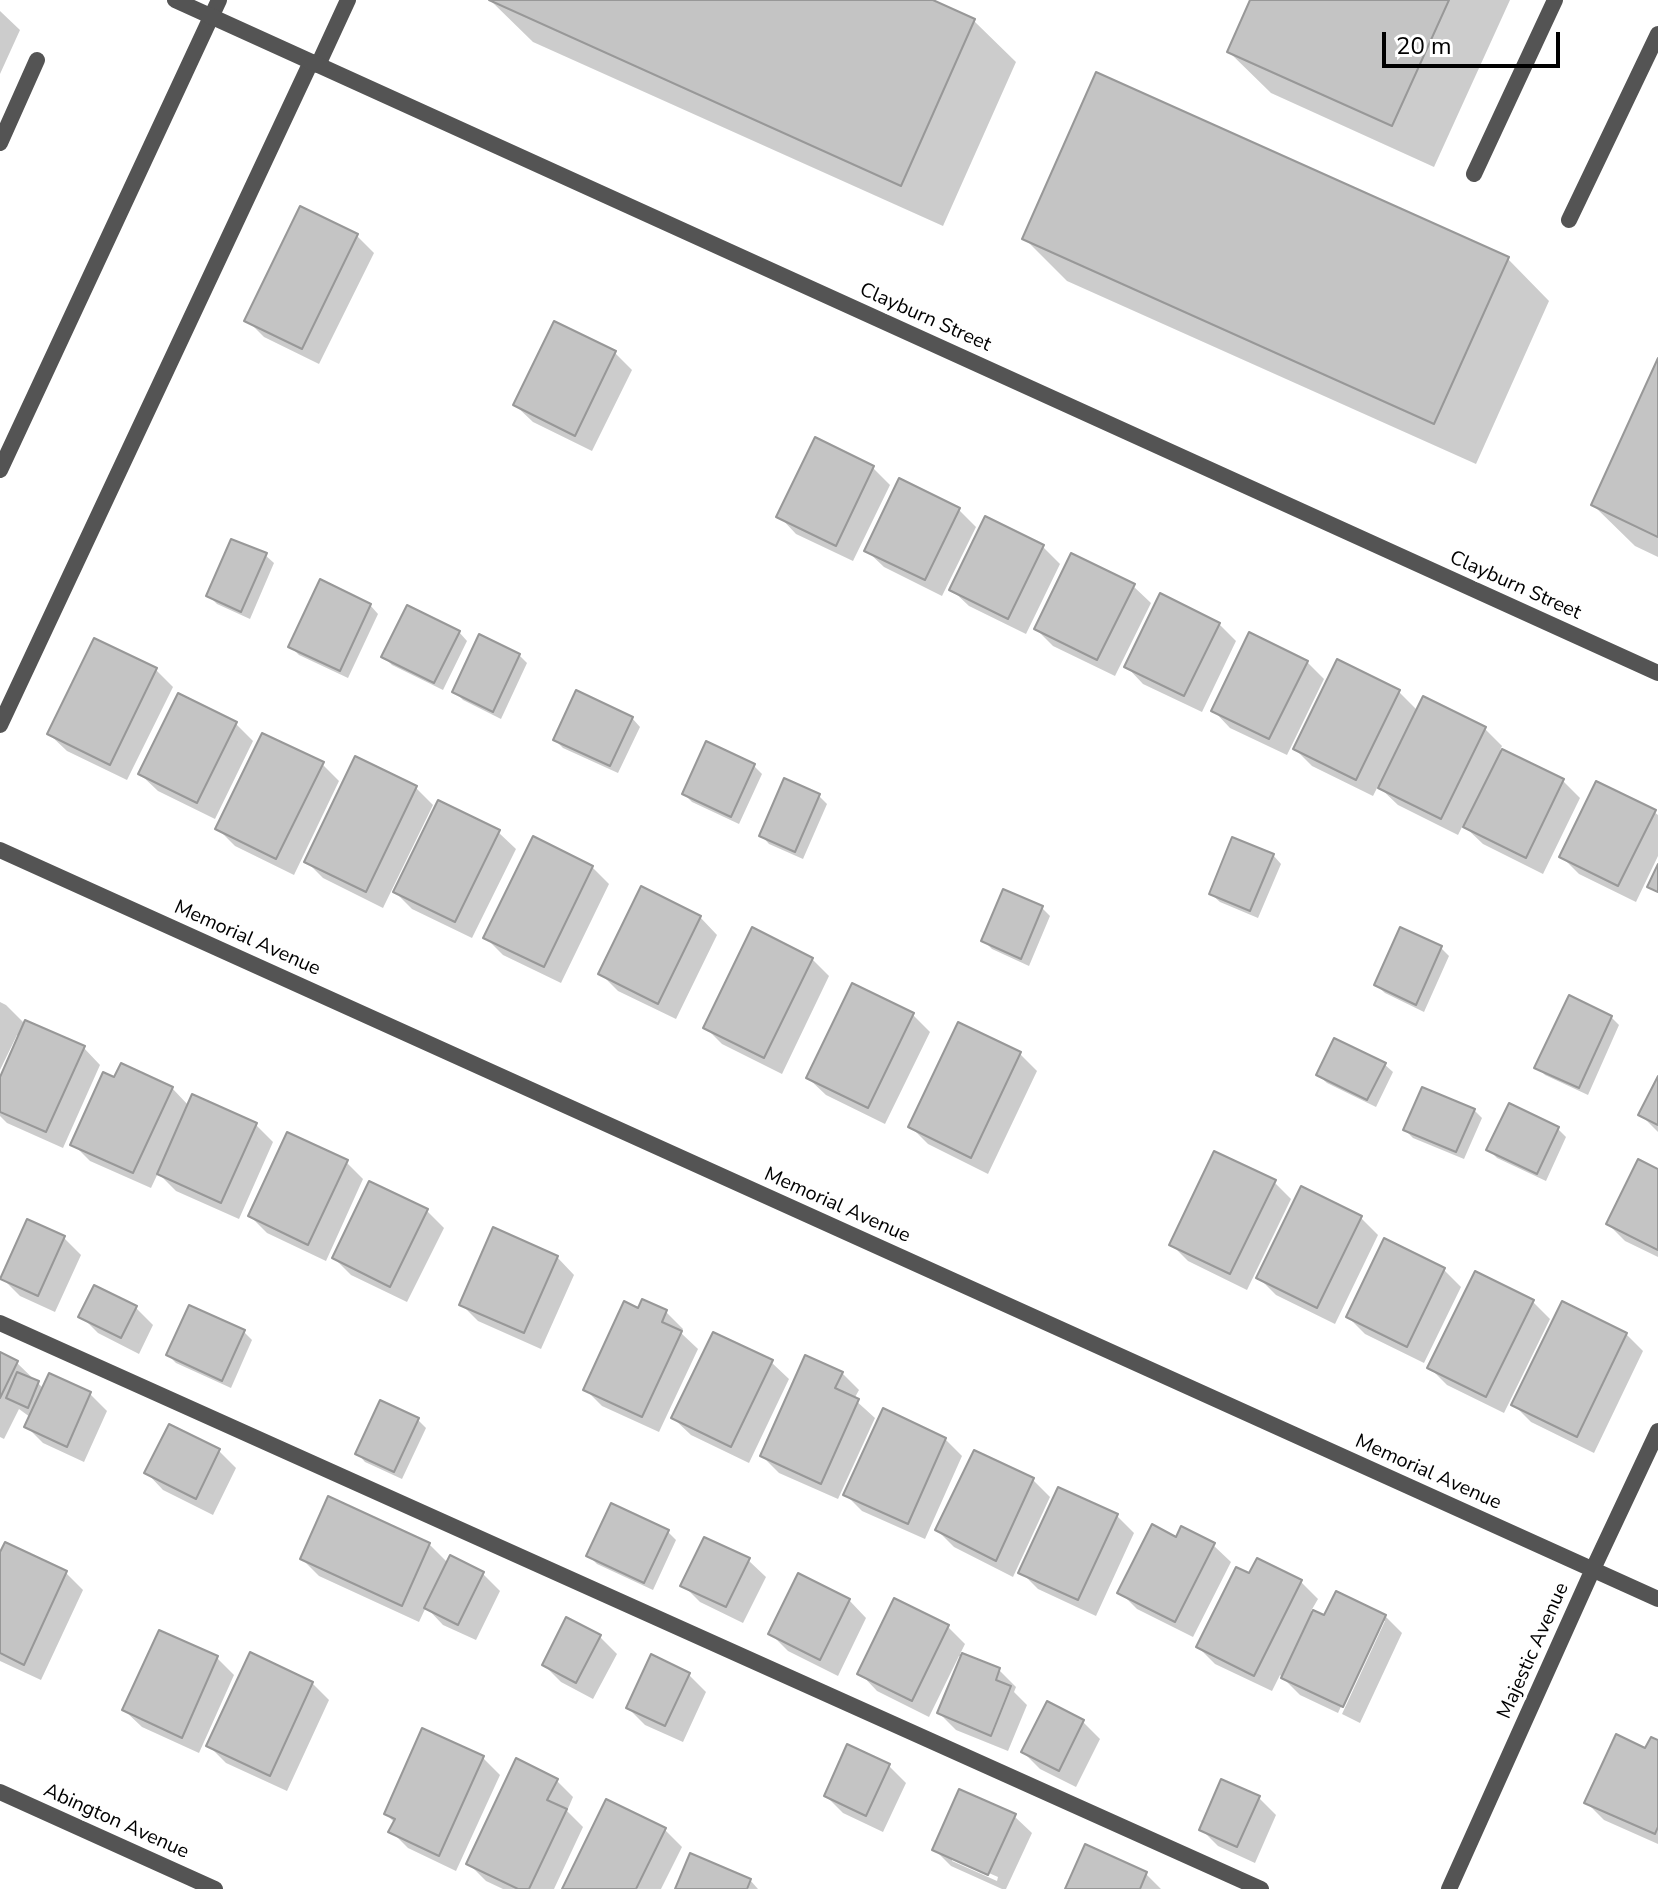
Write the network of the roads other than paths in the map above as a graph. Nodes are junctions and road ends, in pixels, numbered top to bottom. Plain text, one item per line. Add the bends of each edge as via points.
1 (175, 0) edge
2 (219, 0) edge
3 (348, 0) edge
4 (1555, 0) edge
5 (212, 16) junction
6 (1658, 34) edge
7 (37, 60) dead end
8 (314, 64) junction
9 (0, 143) edge
10 (1474, 174) dead end
11 (1569, 220) dead end
12 (0, 470) edge
13 (1658, 673) edge
14 (0, 725) edge
15 (0, 850) edge
16 (0, 1323) edge
17 (1658, 1431) edge
18 (1593, 1569) junction
19 (1658, 1599) edge
20 (0, 1792) edge
21 (215, 1889) edge
22 (1261, 1889) edge
23 (1449, 1889) edge

1 - 5 street, Clayburn Street
2 - 5 street
3 - 8 street
4 - 10 street
5 - 8 street, Clayburn Street
5 - 12 street
6 - 11 street
7 - 9 street
8 - 13 street, Clayburn Street
8 - 14 street
15 - 18 street, Memorial Avenue
16 - 22 street
17 - 18 street, Majestic Avenue
18 - 19 street, Memorial Avenue
18 - 23 street, Majestic Avenue
20 - 21 street, Abington Avenue

